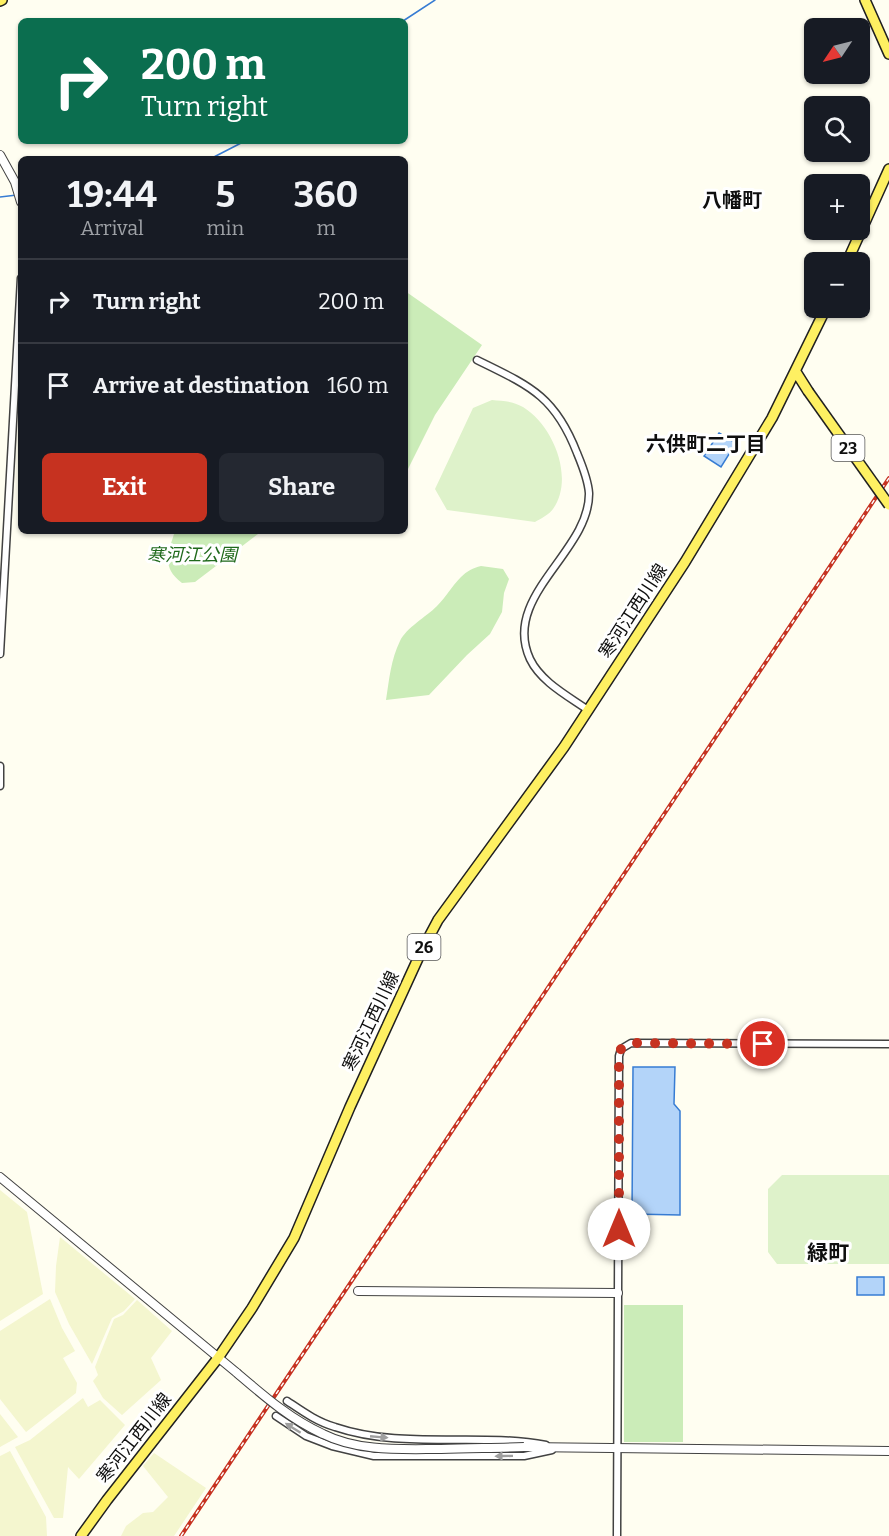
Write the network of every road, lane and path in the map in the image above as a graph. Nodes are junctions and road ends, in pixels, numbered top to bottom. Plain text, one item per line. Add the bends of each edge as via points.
1 (864, 0) edge
2 (889, 54) edge
3 (0, 155) edge
4 (889, 169) edge
5 (18, 193) edge
6 (852, 252) edge
7 (821, 318) edge
8 (18, 353) edge
9 (477, 360) dead end
10 (796, 372) junction
11 (889, 505) edge
12 (1, 631) edge
13 (0, 654) edge
14 (588, 710) junction
15 (0, 766) edge
16 (0, 786) edge
17 (889, 1044) edge
18 (0, 1177) edge
19 (358, 1291) dead end
20 (618, 1293) junction
21 (218, 1358) junction
22 (287, 1401) dead end
23 (276, 1416) dead end
24 (561, 1448) junction
25 (618, 1450) junction
26 (889, 1451) edge
27 (81, 1536) edge
28 (617, 1536) edge

1 - 2 main road
3 - 5 street
4 - 6 main road
7 - 10 main road, 寒河江西川線
8 - 12 street
9 - 14 street via 536,392 554,409 570,434 586,479 589,493 584,519 532,604 525,640 536,669
10 - 11 main road, 23, bridge
10 - 14 main road, 寒河江西川線 / 26 via 710,522
12 - 13 street
14 - 21 main road, 寒河江西川線 / 26 via 438,920 350,1107 294,1238
15 - 16 street
17 - 20 street via 624,1045 619,1056
18 - 21 street
19 - 20 street
20 - 25 street
21 - 24 street, bridge via 293,1418 349,1443 404,1449
21 - 27 main road, 寒河江西川線 / 26
22 -> 24 street via 333,1427 376,1437 522,1440
24 -> 23 street via 524,1456 374,1456 306,1436
24 - 25 street
25 - 26 street
25 - 28 street

